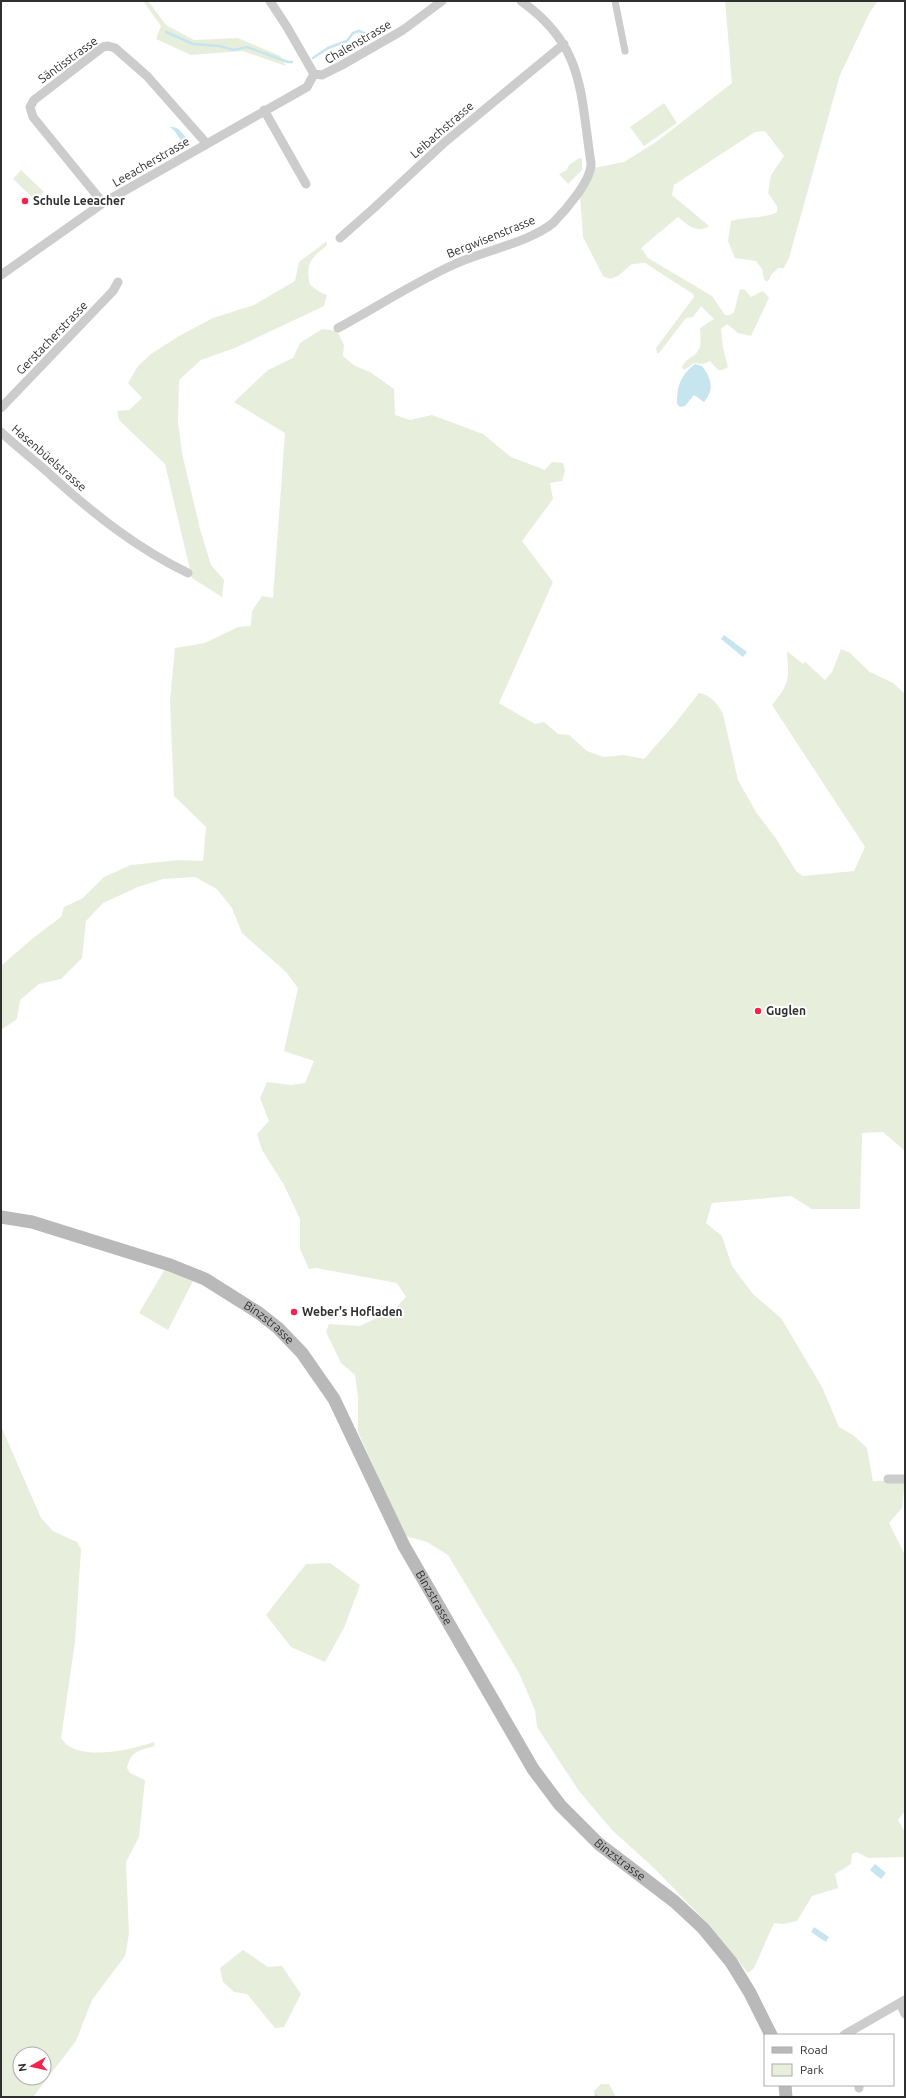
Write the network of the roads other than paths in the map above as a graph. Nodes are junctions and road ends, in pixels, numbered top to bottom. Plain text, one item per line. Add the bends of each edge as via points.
1 (270, 1) edge
2 (442, 1) edge
3 (521, 1) edge
4 (616, 1) edge
5 (564, 44) junction
6 (625, 51) dead end
7 (314, 74) junction
8 (264, 110) junction
9 (207, 144) junction
10 (306, 184) dead end
11 (103, 203) junction
12 (340, 238) dead end
13 (1, 275) edge
14 (118, 282) dead end
15 (338, 328) dead end
16 (1, 408) edge
17 (1, 432) edge
18 (188, 573) dead end
19 (1, 1217) edge
20 (888, 1479) dead end
21 (905, 1479) edge
22 (902, 2001) edge
23 (905, 2014) edge
24 (771, 2034) edge
25 (847, 2034) edge
26 (785, 2086) edge
27 (786, 2097) edge

1 - 7 street, Chalenstrasse
2 - 7 street, Chalenstrasse via 403,30 342,65 322,75
3 - 5 street, Bergwisenstrasse via 552,28
4 - 6 street
5 - 12 street, Leibachstrasse via 445,142
5 - 15 street, Bergwisenstrasse via 578,79 591,163 590,175 584,185 553,222 538,233 455,264
7 - 8 street, Leeacherstrasse via 307,88
8 - 9 street, Leeacherstrasse
8 - 10 street
9 - 11 street, Leeacherstrasse
9 - 11 street, Säntisstrasse via 147,76 115,48 102,47 34,100 30,107 33,117
11 - 13 street, Leeacherstrasse
14 - 16 street, Gerstacherstrasse via 113,291
17 - 18 street, Hasenbüelstrasse via 81,502 140,546
19 - 24 main road, Binzstrasse via 32,1222 170,1265 219,1286 278,1328 302,1353 334,1399 407,1552 533,1769 560,1805 599,1844 675,1902 712,1939 731,1962 750,1992
20 - 21 street
22 - 23 street
22 - 25 street
26 - 27 main road

